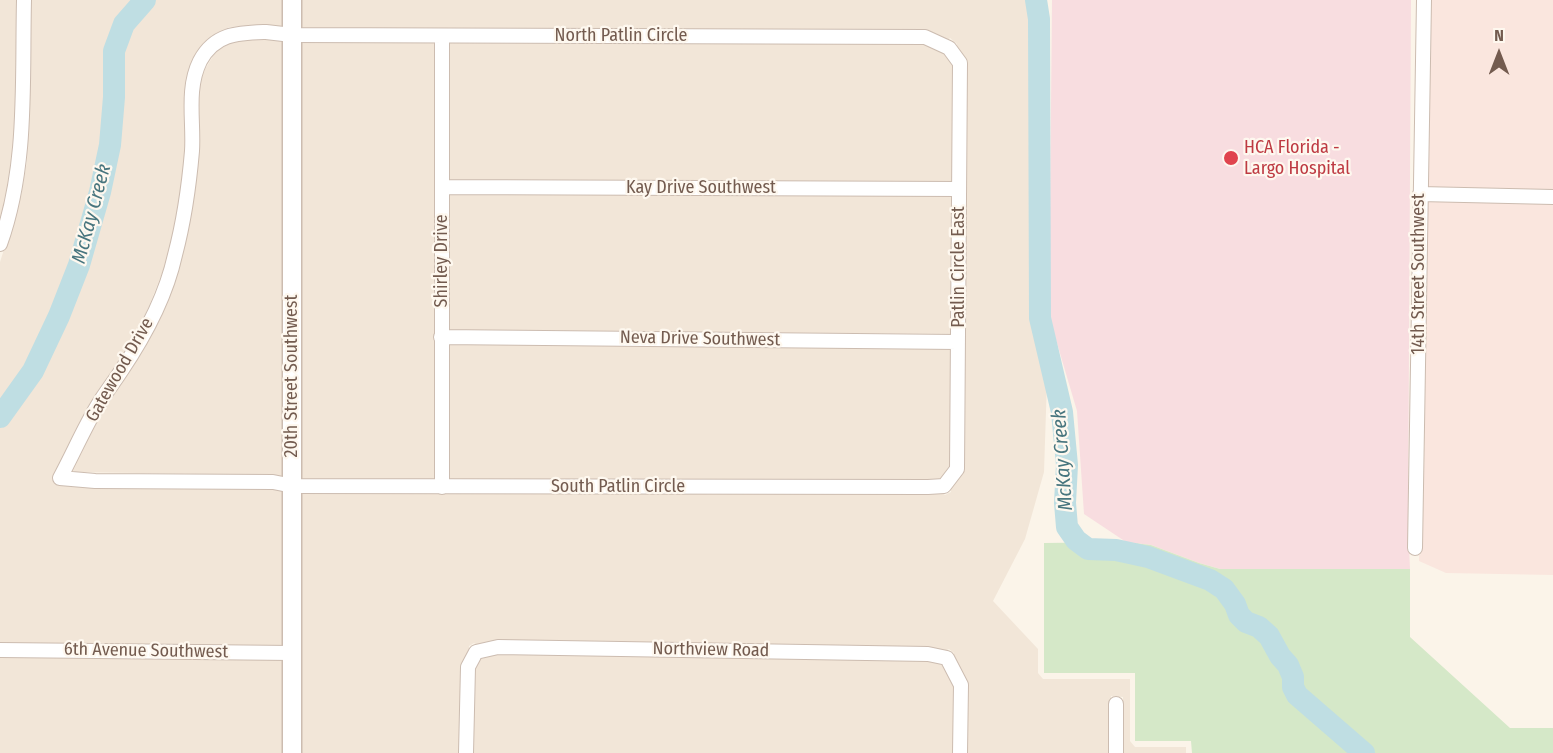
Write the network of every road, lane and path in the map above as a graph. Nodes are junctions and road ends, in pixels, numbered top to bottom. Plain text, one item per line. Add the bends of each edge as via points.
1 (24, 0) edge
2 (292, 0) edge
3 (1424, 0) edge
4 (292, 35) junction
5 (442, 36) junction
6 (949, 48) joint
7 (442, 187) junction
8 (959, 189) junction
9 (1420, 194) junction
10 (1553, 197) edge
11 (0, 244) edge
12 (441, 337) junction
13 (958, 342) junction
14 (292, 486) junction
15 (944, 486) joint
16 (442, 487) junction
17 (1415, 548) dead end
18 (0, 650) edge
19 (292, 653) junction
20 (1116, 704) dead end
21 (292, 753) edge
22 (466, 753) edge
23 (960, 753) edge
24 (1116, 753) edge

1 - 11 street via 20,160 15,194
2 - 4 street, 20th Street Southwest
3 - 9 street, 14th Street Southwest
4 - 5 street, North Patlin Circle
4 - 14 street, 20th Street Southwest
4 - 14 street, Gatewood Drive via 232,34 212,45 202,58 192,87 192,150 175,258 135,349 98,404 60,478 273,482
5 - 6 street, North Patlin Circle via 925,37
5 - 7 street, Shirley Drive
6 - 8 street, Patlin Circle East via 960,63
7 - 8 street, Kay Drive Southwest
7 - 12 street, Shirley Drive
8 - 13 street, Patlin Circle East
9 - 10 street
9 - 17 street, 14th Street Southwest
12 - 13 street, Neva Drive Southwest
12 - 16 street, Shirley Drive
13 - 15 street, Patlin Circle East via 957,469
14 - 16 street, South Patlin Circle
14 - 19 street, 20th Street Southwest
15 - 16 street, South Patlin Circle
18 - 19 street, 6th Avenue Southwest
19 - 21 street, 20th Street Southwest
20 - 24 street
22 - 23 street, Northview Road via 468,667 476,652 498,647 918,654 946,658 961,685

